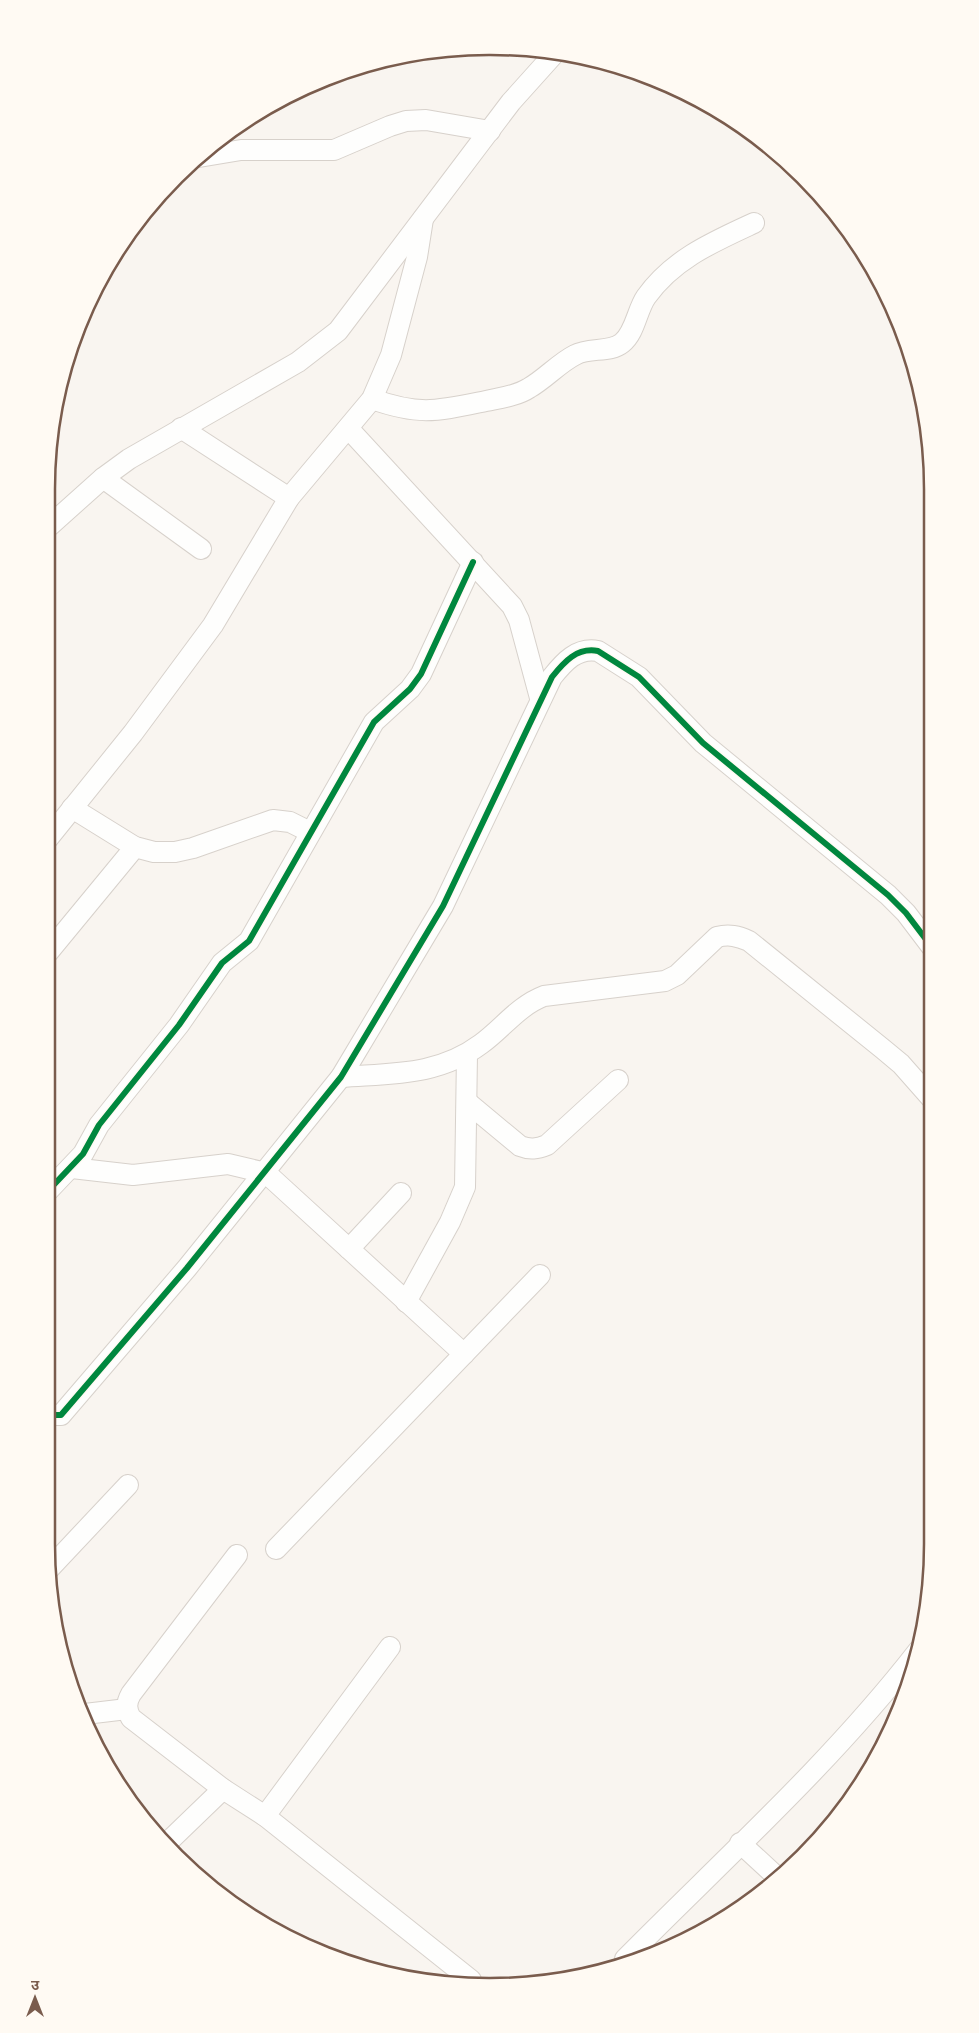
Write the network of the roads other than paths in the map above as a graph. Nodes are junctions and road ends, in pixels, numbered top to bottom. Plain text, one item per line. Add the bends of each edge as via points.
1 (548, 59) edge
2 (490, 131) junction
3 (213, 155) edge
4 (423, 220) junction
5 (754, 223) dead end
6 (372, 399) junction
7 (181, 428) junction
8 (348, 428) junction
9 (102, 478) junction
10 (289, 498) junction
11 (55, 521) edge
12 (201, 549) dead end
13 (473, 562) junction
14 (540, 698) junction
15 (60, 814) edge
16 (310, 832) junction
17 (135, 848) junction
18 (924, 937) edge
19 (55, 944) edge
20 (467, 1054) junction
21 (341, 1077) junction
22 (618, 1080) dead end
23 (924, 1090) edge
24 (467, 1102) junction
25 (72, 1168) junction
26 (266, 1173) junction
27 (55, 1184) edge
28 (401, 1193) dead end
29 (349, 1249) junction
30 (540, 1275) dead end
31 (406, 1302) junction
32 (464, 1354) junction
33 (55, 1415) edge
34 (128, 1485) dead end
35 (276, 1549) dead end
36 (237, 1555) dead end
37 (56, 1562) edge
38 (390, 1647) dead end
39 (906, 1665) edge
40 (126, 1709) junction
41 (90, 1713) edge
42 (223, 1789) junction
43 (265, 1816) junction
44 (171, 1839) edge
45 (740, 1843) junction
46 (773, 1873) edge
47 (629, 1955) edge
48 (468, 1977) edge

1 - 2 street
2 - 3 street via 426,120 406,121 334,150 241,150
2 - 4 street
4 - 6 street via 417,258 391,355
4 - 7 street via 338,331 319,348
5 - 6 street via 681,260 644,299 627,338 621,344 613,348 585,350 528,389 511,396 438,411 400,409
6 - 8 street
7 - 9 street
7 - 10 street
8 - 10 street
8 - 13 street
9 - 11 street
9 - 12 street
10 - 15 street via 213,625 132,733
13 - 14 street via 512,606 519,620
13 - 16 street via 421,674 410,689 374,722
14 - 18 street via 562,664 575,654 590,650 598,652 626,668 639,677 703,743 888,895
14 - 21 street via 443,906
15 - 17 street
16 - 17 street via 290,822 273,820 175,852
16 - 25 street via 250,941 222,963 179,1025 99,1125
17 - 19 street
20 - 21 street via 449,1064 425,1070
20 - 23 street via 530,1001 544,996 665,981 678,975 717,937 724,935 749,941 901,1064
20 - 24 street
21 - 26 street
22 - 24 street via 547,1145 539,1148 520,1146
24 - 31 street via 465,1187 450,1222
25 - 26 street via 133,1175 228,1164
25 - 27 street
26 - 29 street
26 - 33 street via 61,1415
28 - 29 street
29 - 31 street
30 - 32 street
31 - 32 street
32 - 35 street
34 - 37 street
36 - 40 street via 131,1694
38 - 43 street
39 - 45 street via 858,1724
40 - 41 street
40 - 42 street via 131,1718
42 - 43 street
42 - 44 street
43 - 48 street
45 - 46 street
45 - 47 street

